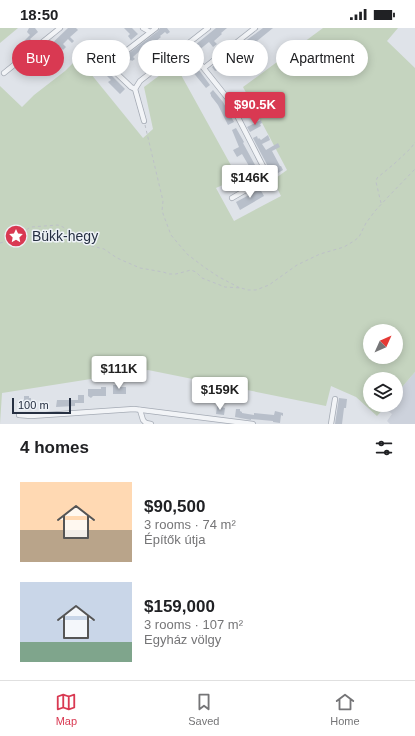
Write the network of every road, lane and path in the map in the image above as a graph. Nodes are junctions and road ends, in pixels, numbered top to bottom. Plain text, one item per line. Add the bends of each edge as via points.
1 (60, 28) edge
2 (143, 28) edge
3 (156, 28) edge
4 (208, 28) edge
5 (255, 28) edge
6 (150, 32) junction
7 (193, 40) edge
8 (130, 48) edge
9 (204, 68) joint
10 (4, 73) dead end
11 (119, 76) edge
12 (147, 76) edge
13 (135, 89) junction
14 (144, 121) joint
15 (415, 142) edge
16 (415, 169) edge
17 (232, 198) dead end
18 (381, 204) junction
19 (0, 243) edge
20 (241, 288) junction
21 (335, 399) dead end
22 (140, 410) junction
23 (19, 415) dead end
24 (151, 424) edge
25 (253, 424) edge
26 (330, 424) edge

1 - 10 street
2 - 6 street
3 - 6 street
4 - 7 street
5 - 9 street
6 - 8 street
9 - 17 street via 229,100 267,174 263,180
11 - 13 street
12 - 13 street
13 - 14 street
14 - 20 path via 163,201 162,211 171,234 187,254
15 - 18 path via 377,178
16 - 18 path
18 - 20 path via 354,241 296,265 269,285 256,290
19 - 20 path via 31,227 58,225 84,244 104,249 125,263 169,274 191,270 225,288
21 - 26 street
22 - 23 street
22 - 24 street via 143,420
22 - 25 street

